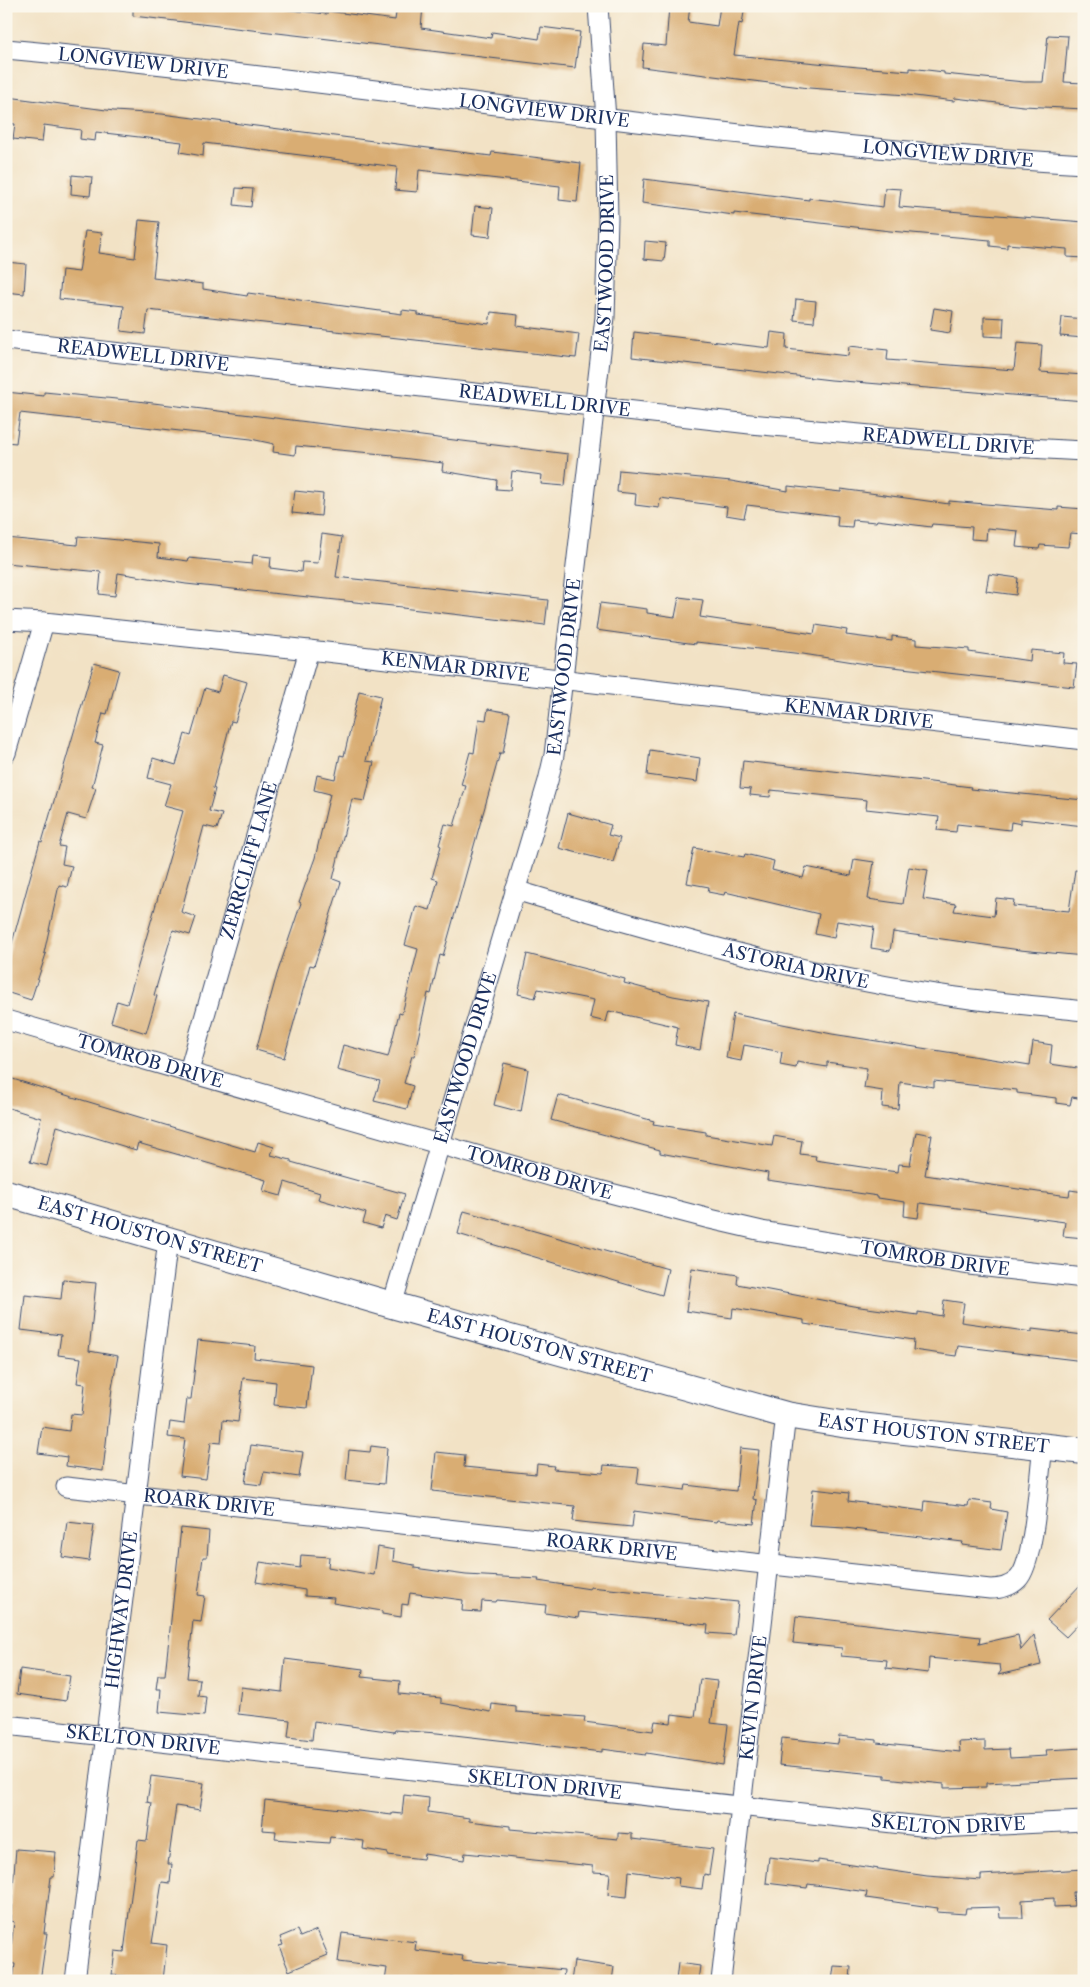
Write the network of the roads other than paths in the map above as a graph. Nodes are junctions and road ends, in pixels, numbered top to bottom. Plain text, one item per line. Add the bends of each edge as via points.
1 (598, 6) edge
2 (6, 50) edge
3 (606, 119) junction
4 (1084, 164) edge
5 (6, 340) edge
6 (595, 407) junction
7 (1084, 451) edge
8 (6, 620) edge
9 (44, 622) junction
10 (309, 650) junction
11 (562, 680) junction
12 (1084, 740) edge
13 (6, 753) edge
14 (515, 890) junction
15 (1084, 1011) edge
16 (6, 1020) edge
17 (189, 1071) junction
18 (439, 1143) junction
19 (6, 1193) edge
20 (168, 1240) junction
21 (1084, 1278) edge
22 (392, 1305) junction
23 (786, 1415) junction
24 (1043, 1446) junction
25 (1084, 1451) edge
26 (66, 1487) dead end
27 (135, 1495) junction
28 (767, 1564) junction
29 (6, 1725) edge
30 (106, 1736) junction
31 (742, 1806) junction
32 (1084, 1821) edge
33 (75, 1981) edge
34 (722, 1981) edge

1 - 3 street, EASTWOOD DRIVE
2 - 3 street, LONGVIEW DRIVE via 157,63
3 - 4 street, LONGVIEW DRIVE via 851,146
3 - 6 street, EASTWOOD DRIVE via 607,271
5 - 6 street, READWELL DRIVE
6 - 7 street, READWELL DRIVE via 992,446
6 - 11 street, EASTWOOD DRIVE
8 - 9 street, KENMAR DRIVE
9 - 10 street, KENMAR DRIVE
9 - 13 street
10 - 11 street, KENMAR DRIVE
10 - 17 street, ZERRCLIFF LANE
11 - 12 street, KENMAR DRIVE
11 - 14 street, EASTWOOD DRIVE via 548,782
14 - 15 street, ASTORIA DRIVE via 618,921 785,964 956,997
14 - 18 street, EASTWOOD DRIVE
16 - 17 street, TOMROB DRIVE
17 - 18 street, TOMROB DRIVE
18 - 21 street, TOMROB DRIVE via 595,1189 762,1232 969,1265
18 - 22 street, EASTWOOD DRIVE
19 - 20 main road, EAST HOUSTON STREET
20 - 22 main road, EAST HOUSTON STREET
20 - 27 street, HIGHWAY DRIVE
22 - 23 main road, EAST HOUSTON STREET
23 - 24 main road, EAST HOUSTON STREET
23 - 28 street, KEVIN DRIVE
24 - 25 main road, EAST HOUSTON STREET
24 - 28 street, ROARK DRIVE via 1025,1570 1011,1585 990,1589
26 - 27 street, ROARK DRIVE
27 - 28 street, ROARK DRIVE
27 - 30 street, HIGHWAY DRIVE
28 - 31 street, KEVIN DRIVE
29 - 30 street, SKELTON DRIVE
30 - 31 street, SKELTON DRIVE
30 - 33 street, HIGHWAY DRIVE
31 - 32 street, SKELTON DRIVE via 938,1828
31 - 34 street, KEVIN DRIVE

